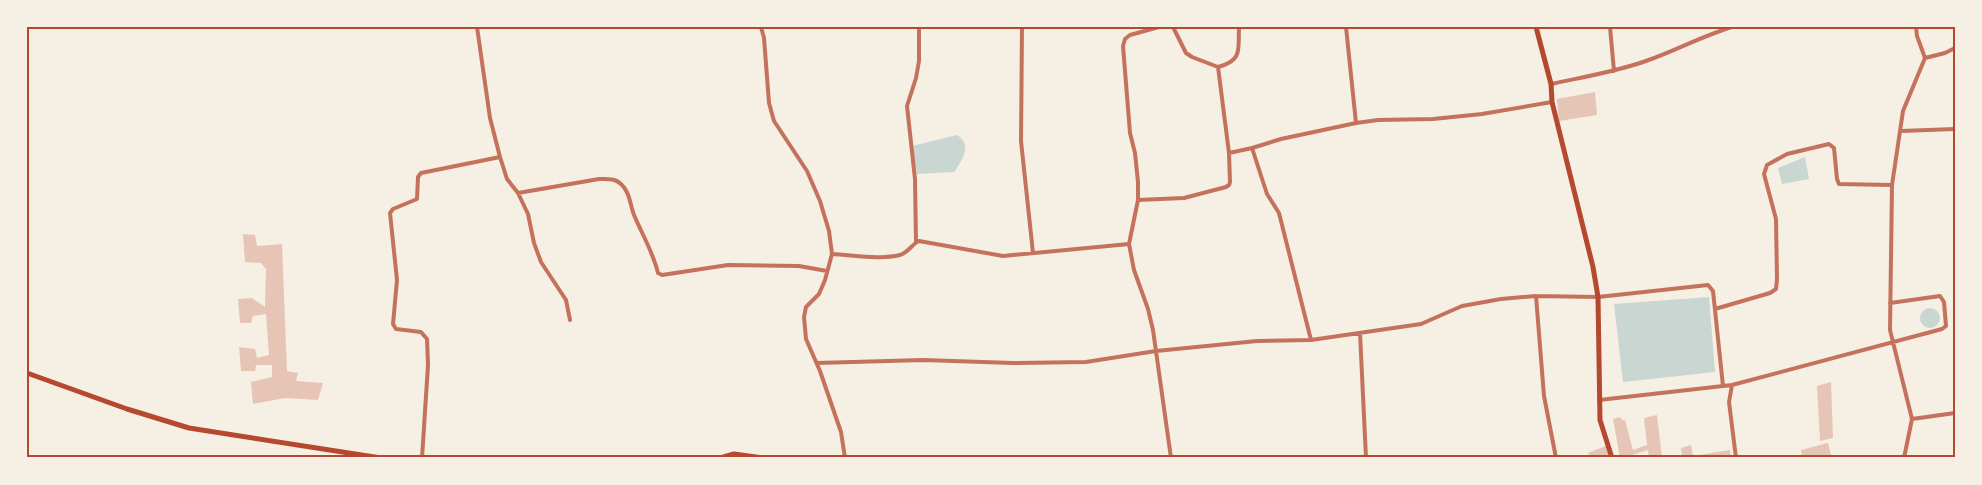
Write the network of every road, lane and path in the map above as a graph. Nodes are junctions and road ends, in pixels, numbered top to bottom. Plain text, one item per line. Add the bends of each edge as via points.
1 (477, 27) edge
2 (760, 27) edge
3 (919, 27) edge
4 (1022, 27) edge
5 (1158, 27) edge
6 (1173, 27) edge
7 (1239, 27) edge
8 (1346, 27) edge
9 (1536, 27) edge
10 (1610, 27) edge
11 (1732, 27) edge
12 (1916, 27) edge
13 (1955, 48) edge
14 (1925, 58) junction
15 (1218, 67) junction
16 (1614, 71) junction
17 (1551, 84) junction
18 (1552, 102) junction
19 (1356, 123) junction
20 (1955, 129) edge
21 (1901, 131) junction
22 (1252, 148) junction
23 (1229, 153) junction
24 (500, 157) junction
25 (1892, 184) junction
26 (518, 193) junction
27 (1138, 200) junction
28 (916, 242) junction
29 (1129, 244) junction
30 (1033, 253) junction
31 (832, 254) junction
32 (827, 271) junction
33 (1536, 296) junction
34 (1598, 297) junction
35 (1890, 303) junction
36 (1715, 309) junction
37 (570, 320) dead end
38 (1360, 333) junction
39 (1311, 340) junction
40 (1893, 341) junction
41 (1156, 351) junction
42 (817, 363) junction
43 (27, 373) edge
44 (1732, 385) junction
45 (1723, 386) junction
46 (1599, 400) junction
47 (1955, 413) edge
48 (1912, 419) junction
49 (381, 458) edge
50 (422, 458) edge
51 (720, 458) edge
52 (763, 458) edge
53 (846, 458) edge
54 (1170, 458) edge
55 (1366, 458) edge
56 (1556, 458) edge
57 (1612, 458) edge
58 (1736, 458) edge
59 (1904, 458) edge

1 - 24 street via 490,118
2 - 31 street via 774,121 807,171 820,201
3 - 28 street via 919,61 907,106 915,179
4 - 30 street via 1021,141
5 - 27 street via 1130,35 1123,46
6 - 15 street via 1186,53
7 - 15 street via 1235,60
8 - 19 street
9 - 17 main road
10 - 16 street
11 - 16 street
12 - 14 street
13 - 14 street
14 - 21 street via 1903,111
15 - 23 street
16 - 17 street
17 - 18 main road
18 - 19 street via 1482,114
18 - 34 main road
19 - 22 street
20 - 21 street
21 - 25 street
22 - 23 street
22 - 39 street via 1267,194 1279,213
23 - 27 street via 1230,182 1226,187 1184,198
24 - 26 street via 507,179
24 - 50 street via 421,173 417,199 390,213 397,280 393,324 396,329 421,332 427,339 429,365
25 - 35 street
25 - 36 street via 1839,184 1834,148 1829,144 1787,154 1767,165 1764,174 1776,219 1776,289
26 - 32 street via 599,179 618,181 627,191 658,273 663,275 728,265
26 - 37 street via 541,262 566,300
27 - 29 street
28 - 30 street via 1004,256
28 - 31 street via 901,255
29 - 30 street
29 - 41 street
31 - 32 street
32 - 42 street via 819,294 806,307 804,316 806,339
33 - 34 street
33 - 38 street via 1462,306 1421,324
33 - 56 street via 1544,396
34 - 36 street via 1708,285 1713,291
34 - 46 main road
35 - 40 street
35 - 40 street via 1940,296 1947,322 1942,329
36 - 45 street
38 - 39 street
38 - 55 street
39 - 41 street
40 - 44 street
40 - 48 street
41 - 42 street via 1086,362
41 - 54 street
42 - 53 street
43 - 49 main road via 189,428
44 - 45 street
44 - 58 street
45 - 46 street
46 - 57 main road via 1600,420
47 - 48 street
48 - 59 street
51 - 52 main road via 734,454

